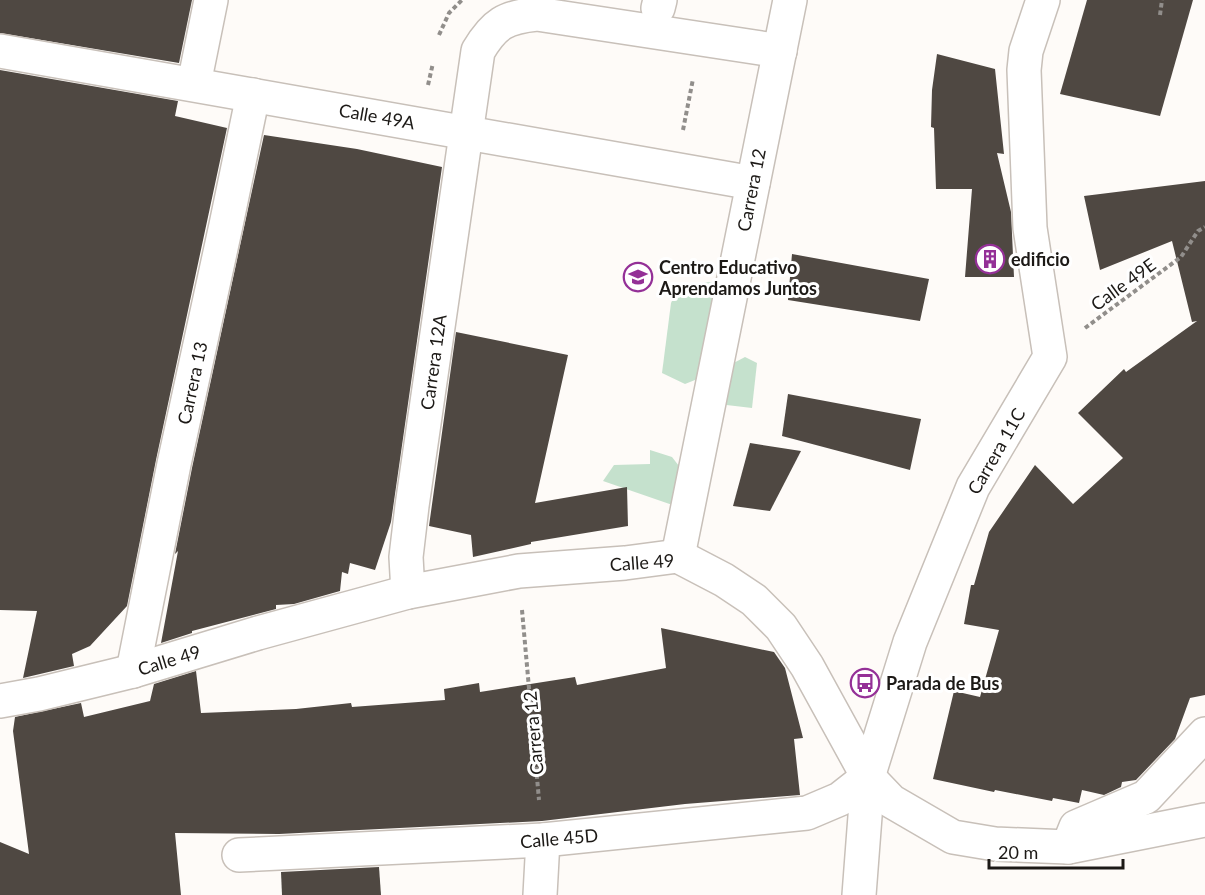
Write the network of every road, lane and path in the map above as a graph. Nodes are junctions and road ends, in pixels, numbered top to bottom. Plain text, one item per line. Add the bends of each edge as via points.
1 (211, 0) edge
2 (789, 0) edge
3 (1043, 0) edge
4 (1162, 0) edge
5 (1160, 15) dead end
6 (701, 37) junction
7 (0, 51) edge
8 (780, 51) junction
9 (194, 84) junction
10 (252, 94) junction
11 (467, 132) junction
12 (675, 169) junction
13 (753, 183) junction
14 (1205, 227) edge
15 (1050, 357) junction
16 (678, 556) junction
17 (519, 571) junction
18 (408, 592) junction
19 (133, 671) junction
20 (0, 701) edge
21 (1205, 734) edge
22 (868, 777) junction
23 (1205, 820) edge
24 (543, 840) junction
25 (1068, 847) junction
26 (239, 855) dead end
27 (540, 895) edge
28 (859, 895) edge

1 - 9 street
2 - 8 street, Carrera 12
3 - 15 street via 1026,51 1024,70 1030,228
4 - 5 path
6 - 8 street, Carrera 12A
6 - 11 street, Carrera 12A via 537,14 517,16 501,23 478,51
6 - 12 path
7 - 9 street, Calle 49A
8 - 13 street, Carrera 12
9 - 10 street, Calle 49A
10 - 11 street, Calle 49A
10 - 19 street, Carrera 13
11 - 12 street, Calle 49A
11 - 18 street, Carrera 12A via 412,506 406,557
12 - 13 street, Calle 49A
13 - 16 street, Carrera 12
14 - 15 path, Calle 49E via 1181,257
15 - 22 street, Carrera 11C via 973,487 910,642
16 - 17 street, Calle 49
16 - 22 street, Calle 49 via 754,600 781,627
17 - 18 street, Calle 49
17 - 24 path, Carrera 12
18 - 19 street, Calle 49
19 - 20 street, Calle 49
21 - 25 street via 1146,797 1076,827
22 - 24 street, Calle 45D via 840,799 807,813
22 - 25 street, Calle 49 via 891,801 953,837 995,844
22 - 28 street, Carrera 11C
23 - 25 street, Calle 49
24 - 26 street, Calle 45D
24 - 27 street

